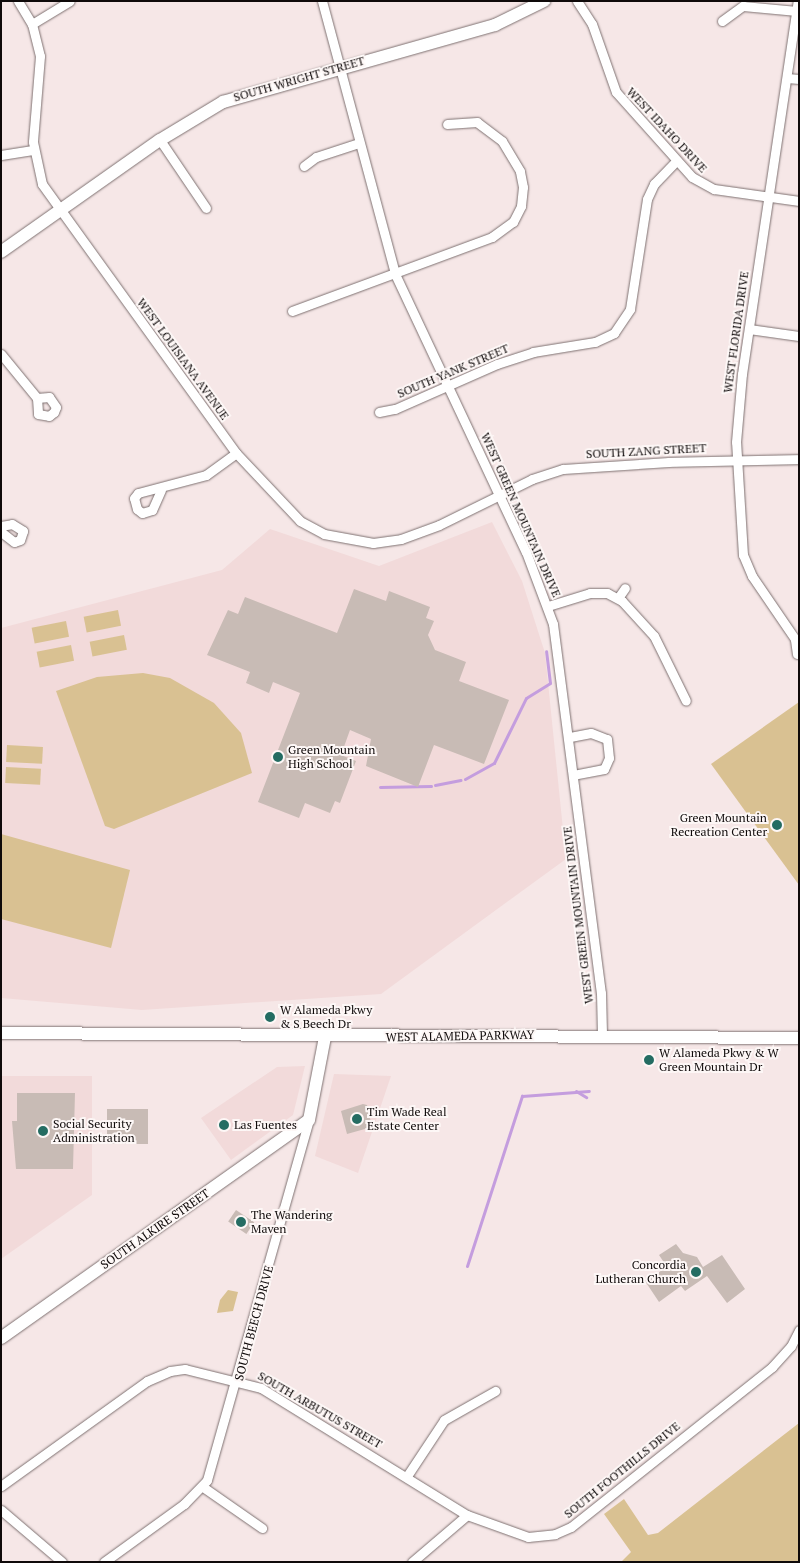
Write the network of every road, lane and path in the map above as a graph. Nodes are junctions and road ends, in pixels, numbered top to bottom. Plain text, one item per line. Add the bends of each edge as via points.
1 (18, 1) edge
2 (70, 1) edge
3 (322, 1) edge
4 (544, 1) edge
5 (577, 1) edge
6 (797, 6) edge
7 (722, 21) dead end
8 (32, 24) junction
9 (339, 67) junction
10 (787, 78) junction
11 (799, 79) edge
12 (447, 124) dead end
13 (160, 140) junction
14 (359, 143) junction
15 (33, 150) junction
16 (1, 155) edge
17 (676, 161) junction
18 (304, 166) dead end
19 (768, 197) junction
20 (799, 201) edge
21 (206, 208) dead end
22 (60, 211) junction
23 (1, 252) edge
24 (395, 274) junction
25 (292, 311) dead end
26 (749, 329) junction
27 (799, 336) edge
28 (1, 354) edge
29 (447, 385) junction
30 (37, 398) dead end
31 (379, 412) dead end
32 (236, 453) junction
33 (736, 459) junction
34 (799, 459) edge
35 (161, 490) dead end
36 (500, 495) junction
37 (1, 526) edge
38 (1, 532) edge
39 (624, 588) dead end
40 (618, 598) junction
41 (548, 606) junction
42 (797, 654) dead end
43 (686, 701) dead end
44 (570, 737) junction
45 (574, 775) junction
46 (1, 1033) edge
47 (602, 1034) junction
48 (325, 1037) junction
49 (799, 1038) edge
50 (309, 1120) junction
51 (799, 1330) edge
52 (1, 1338) edge
53 (238, 1380) junction
54 (495, 1391) dead end
55 (407, 1476) junction
56 (1, 1486) edge
57 (203, 1487) junction
58 (1, 1510) edge
59 (467, 1516) junction
60 (262, 1528) dead end
61 (62, 1562) edge
62 (104, 1562) edge
63 (412, 1562) edge

1 - 8 street, WEST LOUISIANA AVENUE
2 - 8 street
3 - 9 street, WEST GREEN MOUNTAIN DRIVE
4 - 9 street, SOUTH WRIGHT STREET via 494,25
5 - 17 street, WEST IDAHO DRIVE via 592,24 616,92
6 - 7 street via 743,6
6 - 10 street, WEST FLORIDA DRIVE
8 - 15 street, WEST LOUISIANA AVENUE via 41,73
9 - 13 street, SOUTH WRIGHT STREET via 223,102
9 - 14 street, WEST GREEN MOUNTAIN DRIVE
10 - 11 street
10 - 19 street, WEST FLORIDA DRIVE
12 - 24 street via 477,122 498,134 520,171 521,206 512,222 500,233
13 - 21 street
13 - 22 street, SOUTH WRIGHT STREET
14 - 18 street via 316,157
14 - 24 street, WEST GREEN MOUNTAIN DRIVE
15 - 16 street
15 - 22 street, WEST LOUISIANA AVENUE via 42,184
17 - 19 street, WEST IDAHO DRIVE via 706,186
17 - 29 street, SOUTH YANK STREET via 654,184 647,198 630,309 619,328 595,342 533,352
19 - 20 street, WEST IDAHO DRIVE
19 - 26 street, WEST FLORIDA DRIVE
22 - 23 street, SOUTH WRIGHT STREET
22 - 32 street, WEST LOUISIANA AVENUE
24 - 25 street
24 - 29 street, WEST GREEN MOUNTAIN DRIVE
26 - 27 street
26 - 33 street, WEST FLORIDA DRIVE
28 - 30 street
29 - 31 street, SOUTH YANK STREET
29 - 36 street, WEST GREEN MOUNTAIN DRIVE
32 - 35 street via 206,475
32 - 36 street, WEST LOUISIANA AVENUE via 300,521 324,534 350,540 373,543 401,539
33 - 34 street, SOUTH ZANG STREET
33 - 36 street, SOUTH ZANG STREET via 576,467 538,477
33 - 42 street, WEST FLORIDA DRIVE via 743,555 752,576 795,639
36 - 41 street, WEST GREEN MOUNTAIN DRIVE
37 - 38 street via 12,524 23,531 20,540 14,542
39 - 40 street
40 - 41 street via 590,593
40 - 43 street via 650,629
41 - 44 street, WEST GREEN MOUNTAIN DRIVE via 561,661
44 - 45 street, WEST GREEN MOUNTAIN DRIVE
44 - 45 street via 591,732 607,739 609,758 604,769
45 - 47 street, WEST GREEN MOUNTAIN DRIVE
46 - 48 street, WEST ALAMEDA PARKWAY
47 - 48 street, WEST ALAMEDA PARKWAY
47 - 49 street, WEST ALAMEDA PARKWAY
48 - 50 street, SOUTH BEECH DRIVE
50 - 52 street, SOUTH ALKIRE STREET
50 - 53 street, SOUTH BEECH DRIVE
51 - 59 street, SOUTH FOOTHILLS DRIVE via 792,1346 772,1367 570,1527 554,1534 528,1537
53 - 55 street, SOUTH ARBUTUS STREET via 276,1396
53 - 56 street, SOUTH ARBUTUS STREET via 185,1369 160,1374
53 - 57 street, SOUTH BEECH DRIVE
54 - 55 street via 444,1420
55 - 59 street, SOUTH ARBUTUS STREET
57 - 60 street
57 - 62 street
58 - 61 street
59 - 63 street

